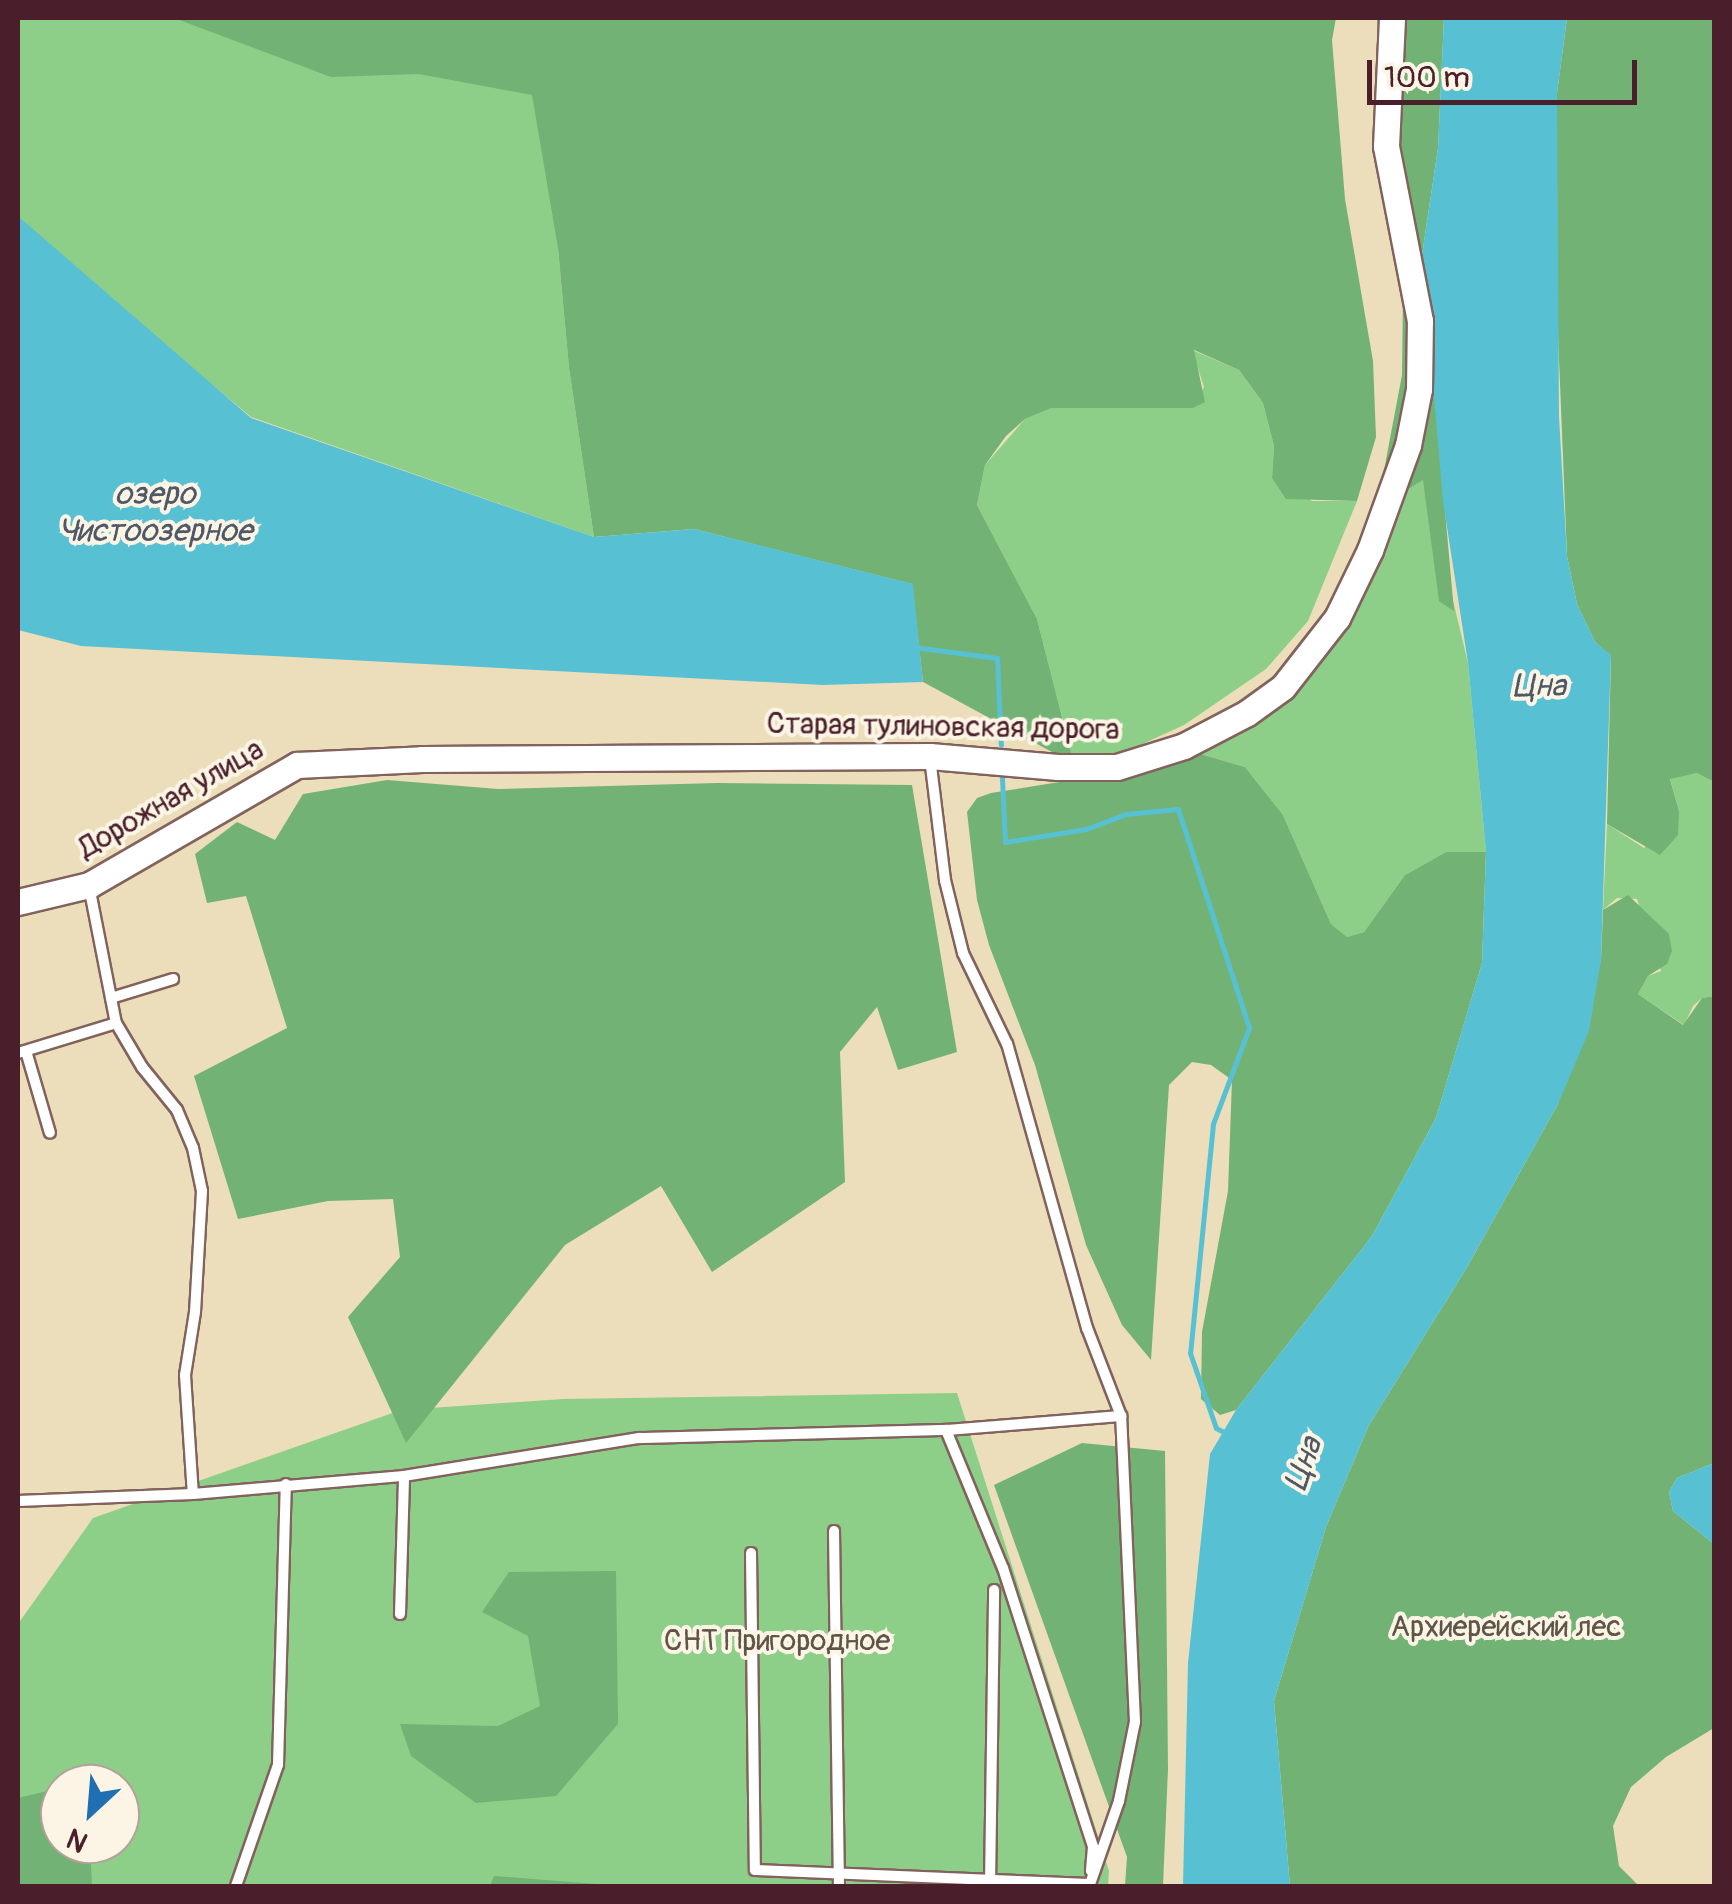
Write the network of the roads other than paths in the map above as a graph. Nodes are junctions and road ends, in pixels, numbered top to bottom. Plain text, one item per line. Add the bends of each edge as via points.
1 (1392, 18) edge
2 (930, 756) junction
3 (297, 765) joint
4 (88, 885) junction
5 (18, 902) edge
6 (173, 979) dead end
7 (111, 998) junction
8 (116, 1024) junction
9 (22, 1052) edge
10 (50, 1133) dead end
11 (1121, 1416) junction
12 (946, 1430) junction
13 (404, 1476) junction
14 (286, 1484) junction
15 (193, 1494) junction
16 (18, 1501) edge
17 (834, 1531) dead end
18 (751, 1554) dead end
19 (994, 1590) dead end
20 (400, 1614) dead end
21 (839, 1872) junction
22 (990, 1883) edge
23 (236, 1886) edge
24 (840, 1886) edge
25 (1090, 1886) edge

1 - 2 street, Старая тулиновская дорога via 1386,146 1420,321 1419,389 1388,504 1327,633 1283,687 1247,713 1167,751 1117,766
2 - 3 street, Старая тулиновская дорога
2 - 11 lane via 945,880 963,953 1007,1044 1087,1328
3 - 4 street, Дорожная улица
4 - 5 street, Дорожная улица
4 - 7 lane
6 - 7 lane
7 - 8 lane
8 - 9 lane
8 - 15 lane via 177,1110 202,1191 196,1312 185,1375
9 - 10 lane
11 - 12 lane
11 - 25 lane via 1134,1722 1120,1801
12 - 13 lane via 639,1438
12 - 25 lane via 1003,1568 1081,1810 1092,1847
13 - 14 lane
13 - 20 lane
14 - 15 lane
14 - 23 lane via 278,1766
15 - 16 lane
17 - 21 lane
18 - 21 lane via 755,1870
19 - 22 lane
21 - 22 lane
21 - 24 lane
22 - 25 lane

